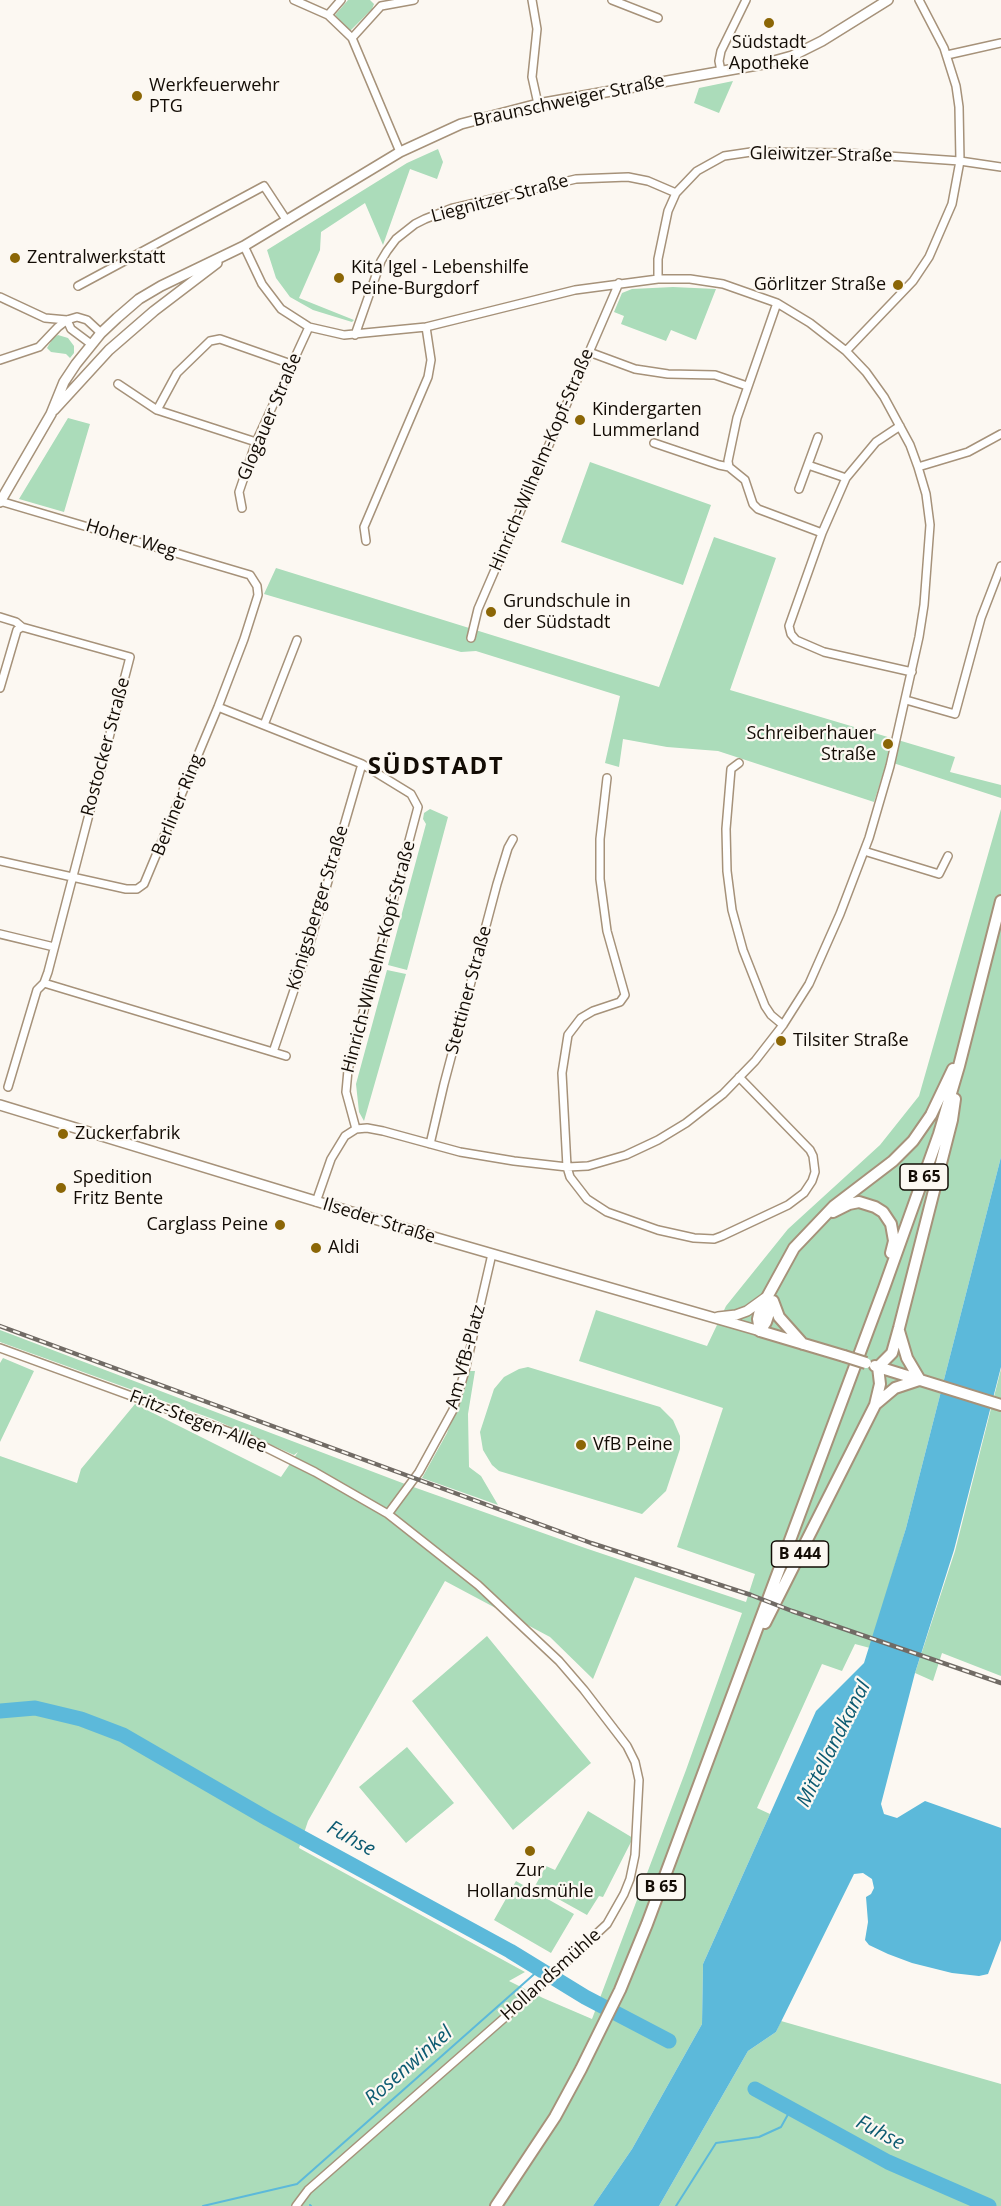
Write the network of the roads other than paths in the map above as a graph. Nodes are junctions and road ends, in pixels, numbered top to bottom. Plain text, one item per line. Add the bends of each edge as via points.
1 (294, 0) edge
2 (341, 0) edge
3 (375, 0) edge
4 (414, 0) edge
5 (532, 0) edge
6 (612, 0) edge
7 (746, 0) edge
8 (888, 0) edge
9 (919, 0) edge
10 (381, 6) junction
11 (328, 15) junction
12 (658, 18) dead end
13 (352, 38) junction
14 (1001, 44) edge
15 (947, 55) junction
16 (721, 71) junction
17 (538, 104) junction
18 (400, 152) junction
19 (960, 161) junction
20 (1001, 167) edge
21 (676, 193) junction
22 (287, 221) junction
23 (244, 246) junction
24 (231, 253) junction
25 (658, 279) junction
26 (618, 283) junction
27 (78, 286) dead end
28 (0, 297) edge
29 (777, 303) junction
30 (67, 320) junction
31 (309, 327) junction
32 (426, 327) junction
33 (101, 333) junction
34 (355, 335) junction
35 (91, 344) junction
36 (109, 350) junction
37 (846, 351) junction
38 (589, 352) junction
39 (0, 360) edge
40 (291, 364) junction
41 (118, 384) dead end
42 (747, 386) junction
43 (157, 410) junction
44 (51, 414) junction
45 (900, 426) junction
46 (1001, 434) edge
47 (818, 436) dead end
48 (256, 442) junction
49 (654, 443) dead end
50 (808, 465) junction
51 (729, 467) junction
52 (918, 467) junction
53 (846, 478) junction
54 (799, 489) dead end
55 (0, 502) edge
56 (242, 508) dead end
57 (822, 533) junction
58 (366, 541) dead end
59 (1001, 566) edge
60 (257, 586) joint
61 (0, 617) edge
62 (22, 627) junction
63 (471, 638) dead end
64 (297, 639) dead end
65 (912, 672) junction
66 (0, 688) edge
67 (906, 700) junction
68 (218, 707) junction
69 (264, 725) junction
70 (739, 763) dead end
71 (362, 764) junction
72 (607, 778) dead end
73 (513, 839) dead end
74 (864, 851) junction
75 (948, 856) dead end
76 (0, 861) edge
77 (72, 876) junction
78 (1001, 901) edge
79 (0, 934) edge
80 (54, 947) junction
81 (44, 982) junction
82 (783, 1025) junction
83 (965, 1044) junction
84 (273, 1052) junction
85 (286, 1056) dead end
86 (960, 1066) junction
87 (739, 1077) junction
88 (8, 1087) dead end
89 (0, 1105) edge
90 (356, 1129) junction
91 (430, 1144) junction
92 (567, 1167) junction
93 (316, 1202) junction
94 (820, 1220) junction
95 (492, 1254) junction
96 (884, 1287) junction
97 (769, 1300) junction
98 (712, 1317) junction
99 (899, 1328) junction
100 (760, 1331) junction
101 (803, 1344) junction
102 (0, 1348) edge
103 (878, 1367) junction
104 (920, 1380) junction
105 (875, 1405) junction
106 (1000, 1405) edge
107 (388, 1514) junction
108 (742, 1669) junction
109 (296, 2206) edge
110 (496, 2206) edge

1 - 11 street
2 - 11 street
3 - 10 street
4 - 10 street
5 - 17 street via 537,29 532,77
6 - 12 street
7 - 16 street via 722,51
8 - 16 street, Braunschweiger Straße via 792,56
9 - 15 street
10 - 13 street
11 - 13 street
13 - 18 street
14 - 15 street
15 - 19 street via 959,107
16 - 17 street, Braunschweiger Straße
17 - 18 street, Braunschweiger Straße via 461,124
18 - 22 street, Braunschweiger Straße
19 - 20 street, Gleiwitzer Straße
19 - 21 street, Gleiwitzer Straße via 845,153 741,153 707,164
19 - 37 street via 952,204 929,257 913,281
21 - 25 street, Gleiwitzer Straße via 668,211
21 - 34 street, Liegnitzer Straße via 627,177 576,179 453,208 425,219 387,251
22 - 23 street, Braunschweiger Straße
22 - 27 street via 264,186
23 - 24 street, Braunschweiger Straße
23 - 31 street via 274,302
24 - 33 street, Braunschweiger Straße via 153,290
24 - 36 street, Braunschweiger Straße
25 - 26 street
25 - 29 street via 723,284
26 - 32 street
26 - 38 street, Hinrich-Wilhelm-Kopf-Straße
28 - 30 street via 45,318
29 - 37 street
29 - 42 street
30 - 33 street via 87,320
30 - 35 street
30 - 39 street via 39,347
31 - 34 street
31 - 40 street, Glogauer Straße
32 - 34 street
32 - 58 street via 432,360 428,377 364,527
33 - 35 street, Braunschweiger Straße
33 - 36 street
35 - 36 street
35 - 44 street, Braunschweiger Straße via 64,382
36 - 44 street, Braunschweiger Straße
37 - 45 street via 884,397
38 - 42 street via 635,369 715,375
38 - 63 street, Hinrich-Wilhelm-Kopf-Straße via 477,609
40 - 43 street via 220,339 210,341 177,373
40 - 48 street, Glogauer Straße
41 - 43 street
42 - 51 street
43 - 48 street
44 - 55 street
45 - 52 street
45 - 53 street via 876,442
46 - 52 street via 968,452
47 - 50 street
48 - 56 street, Glogauer Straße via 239,492
49 - 51 street
50 - 53 street
50 - 54 street
51 - 57 street via 745,480 758,509
52 - 65 street via 930,525 924,605
53 - 57 street
55 - 60 street, Hoher Weg via 223,566 250,575
57 - 65 street via 792,614 791,634 795,640 824,652
59 - 67 street via 981,618 955,714
60 - 68 street, Berliner Ring via 258,595 244,639
61 - 62 street, Rostocker Straße
62 - 66 street via 17,630
62 - 77 street, Rostocker Straße via 130,657
64 - 69 street
65 - 67 street
67 - 74 street
68 - 69 street
68 - 77 street, Berliner Ring via 144,884 126,889
69 - 71 street
70 - 82 street via 731,769 729,788 729,892 749,968 765,1006
71 - 84 street, Königsberger Straße via 310,943
71 - 90 street, Hinrich-Wilhelm-Kopf-Straße via 411,794 418,807 348,1070 346,1092
72 - 92 street via 600,879 607,930 625,995 620,1002 581,1018 568,1035 562,1072
73 - 91 street, Stettiner Straße via 497,884
74 - 75 street via 939,874
74 - 82 street via 815,971
76 - 77 street, Berliner Ring
77 - 80 street
78 - 83 main road, B 65
79 - 80 street
80 - 81 street
81 - 84 street
81 - 88 street via 37,990
82 - 87 street
83 - 86 main road, B 65
83 - 94 main road via 931,1115 913,1141
84 - 85 street
86 - 96 main road, B 65
86 - 99 main road via 952,1120
87 - 92 street via 705,1108 658,1140 603,1163
87 - 92 street via 813,1156 813,1181 788,1205 714,1239 694,1238 638,1224 596,1206 580,1191
89 - 93 street, Ilseder Straße
90 - 91 street via 383,1131
90 - 93 street via 345,1136 331,1159
91 - 92 street via 485,1157
93 - 95 street, Ilseder Straße
94 - 96 main road via 859,1202 883,1212 894,1232
94 - 97 main road via 794,1248
95 - 98 street, Ilseder Straße
95 - 107 street, Am VfB-Platz via 453,1410 419,1472
96 - 108 main road, B 65
97 - 98 street via 736,1315
97 - 100 main road via 758,1319
97 - 101 main road
98 - 100 street, Ilseder Straße
99 - 103 main road via 892,1353
99 - 104 main road via 907,1358
100 - 101 main road
101 - 103 main road, bridge
102 - 107 street, Fritz-Stegen-Allee via 249,1440
103 - 104 main road
103 - 105 main road via 880,1384
104 - 105 main road via 895,1389
104 - 106 main road
105 - 108 main road, B 444
107 - 109 street, Hollandsmühle via 478,1585 560,1661 627,1746 639,1780 634,1855 630,1879 607,1924 308,2190
108 - 110 main road, B 65 via 620,1990 555,2117

